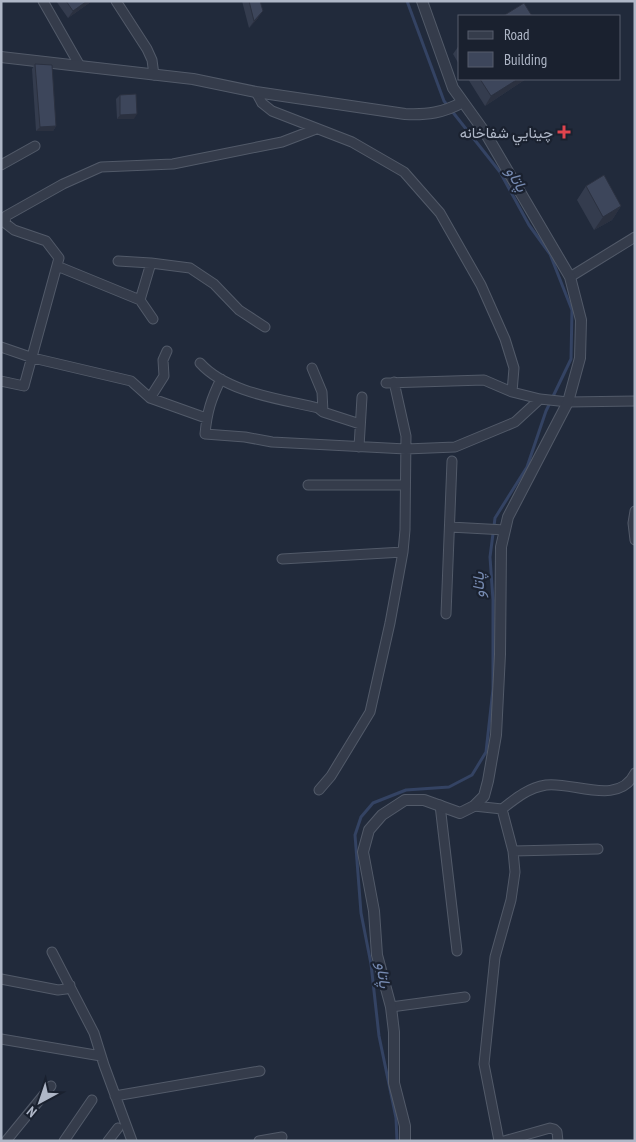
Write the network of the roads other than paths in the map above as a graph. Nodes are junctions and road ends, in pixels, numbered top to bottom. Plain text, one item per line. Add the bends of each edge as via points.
1 (43, 1) edge
2 (116, 1) edge
3 (422, 1) edge
4 (1, 57) edge
5 (80, 66) junction
6 (154, 75) junction
7 (256, 92) junction
8 (463, 102) junction
9 (316, 129) junction
10 (35, 146) dead end
11 (1, 165) edge
12 (635, 237) edge
13 (118, 261) dead end
14 (151, 263) junction
15 (57, 266) junction
16 (570, 277) junction
17 (140, 300) junction
18 (153, 319) dead end
19 (265, 326) dead end
20 (1, 348) edge
21 (167, 352) dead end
22 (33, 358) junction
23 (200, 362) dead end
24 (312, 368) dead end
25 (221, 379) junction
26 (1, 381) edge
27 (512, 392) junction
28 (362, 397) dead end
29 (150, 398) junction
30 (540, 399) junction
31 (635, 401) edge
32 (568, 402) junction
33 (323, 412) junction
34 (206, 418) junction
35 (360, 424) junction
36 (359, 447) junction
37 (406, 449) junction
38 (452, 461) dead end
39 (308, 485) dead end
40 (406, 485) junction
41 (635, 511) edge
42 (450, 527) junction
43 (505, 530) junction
44 (635, 540) edge
45 (403, 552) junction
46 (282, 559) dead end
47 (446, 614) dead end
48 (634, 779) edge
49 (319, 790) dead end
50 (440, 805) junction
51 (474, 806) junction
52 (502, 809) junction
53 (598, 849) dead end
54 (513, 851) junction
55 (457, 951) dead end
56 (52, 952) dead end
57 (1, 979) edge
58 (70, 985) junction
59 (464, 997) dead end
60 (391, 1007) junction
61 (1, 1038) edge
62 (101, 1056) junction
63 (260, 1071) dead end
64 (51, 1086) dead end
65 (115, 1096) junction
66 (92, 1100) dead end
67 (118, 1128) dead end
68 (282, 1137) dead end
69 (526, 1138) edge
70 (6, 1141) edge
71 (64, 1141) edge
72 (108, 1141) edge
73 (132, 1141) edge
74 (259, 1141) edge
75 (405, 1141) edge
76 (500, 1141) edge
77 (504, 1141) edge
78 (558, 1141) edge

1 - 5 street
2 - 6 street via 147,49
3 - 8 street via 453,88
4 - 5 street
5 - 6 street
6 - 7 street
7 - 8 street via 405,114 427,115
7 - 9 street via 272,111
8 - 16 street via 486,134
9 - 15 street via 282,142 173,164 101,167 62,184 6,216 5,223 14,230 46,241 59,258
9 - 27 street via 352,142 404,172 440,213 481,285 505,339 514,368
10 - 11 street
12 - 16 street
13 - 14 street
14 - 17 street
14 - 19 street via 190,268 214,284 239,310
15 - 17 street
15 - 22 street
16 - 32 street via 581,320 580,358
17 - 18 street
20 - 22 street
21 - 29 street via 164,376
22 - 26 street via 24,386
22 - 29 street via 131,381
23 - 25 street
24 - 33 street via 322,392
25 - 33 street via 254,394 318,408
25 - 34 street
27 - 30 street
27 - 37 street via 484,380 390,382 406,436
28 - 35 street
29 - 34 street
30 - 32 street
30 - 37 street via 515,422 455,447
31 - 32 street
32 - 43 street via 508,517
33 - 35 street
34 - 36 street via 205,434
35 - 36 street
36 - 37 street
37 - 40 street
38 - 42 street
39 - 40 street
40 - 45 street
41 - 44 street
42 - 43 street
42 - 47 street
43 - 51 street via 501,547 496,735 484,796
45 - 46 street
45 - 49 street via 370,712
48 - 52 street via 616,790 547,785 524,792
50 - 51 street via 460,813
50 - 55 street
50 - 60 street via 424,800 405,800 382,815 369,830 363,852 374,911 377,955
51 - 52 street
52 - 54 street
53 - 54 street
54 - 76 street via 515,872 511,900 495,957 484,1064
56 - 58 street
57 - 58 street via 58,990
58 - 62 street via 94,1033
59 - 60 street
60 - 75 street via 394,1084 406,1126
61 - 62 street
62 - 65 street
63 - 65 street
64 - 70 street
65 - 73 street
66 - 71 street
67 - 72 street
68 - 74 street
69 - 77 street
69 - 78 street via 550,1128 557,1132

